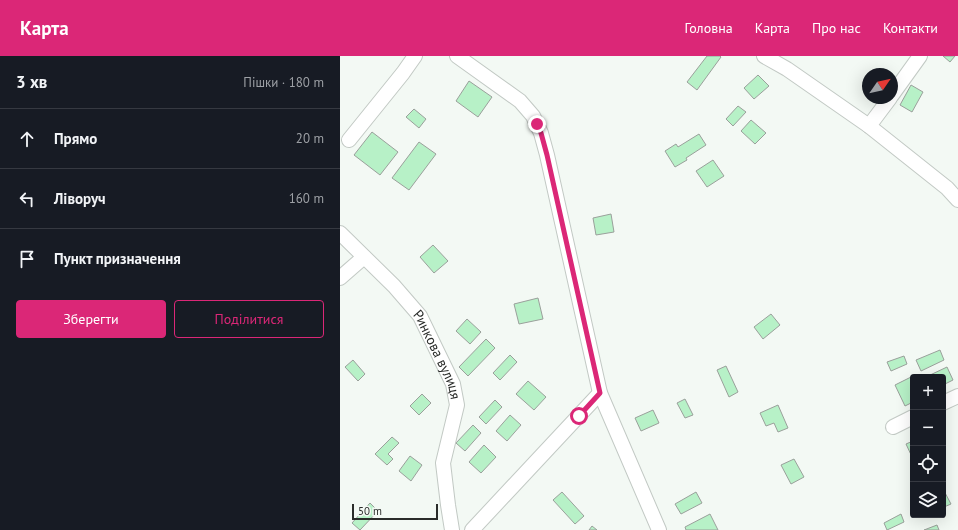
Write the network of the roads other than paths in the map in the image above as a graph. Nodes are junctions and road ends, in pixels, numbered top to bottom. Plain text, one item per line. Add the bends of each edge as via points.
1 (415, 56) edge
2 (457, 56) edge
3 (764, 56) edge
4 (920, 56) edge
5 (898, 87) edge
6 (886, 104) edge
7 (869, 126) junction
8 (349, 140) dead end
9 (958, 200) edge
10 (340, 233) edge
11 (364, 257) junction
12 (340, 278) edge
13 (600, 393) junction
14 (958, 396) edge
15 (946, 402) edge
16 (910, 419) edge
17 (893, 427) dead end
18 (452, 530) edge
19 (472, 530) edge
20 (658, 530) edge

1 - 8 street
2 - 13 street via 520,101 533,116 541,133
3 - 7 street
4 - 5 street
6 - 7 street
7 - 9 street via 947,188
10 - 11 street, Ринкова вулиця
11 - 12 street
11 - 18 street, Ринкова вулиця via 420,316 453,384 457,405 443,463
13 - 19 street
13 - 20 street
14 - 15 street
16 - 17 street

